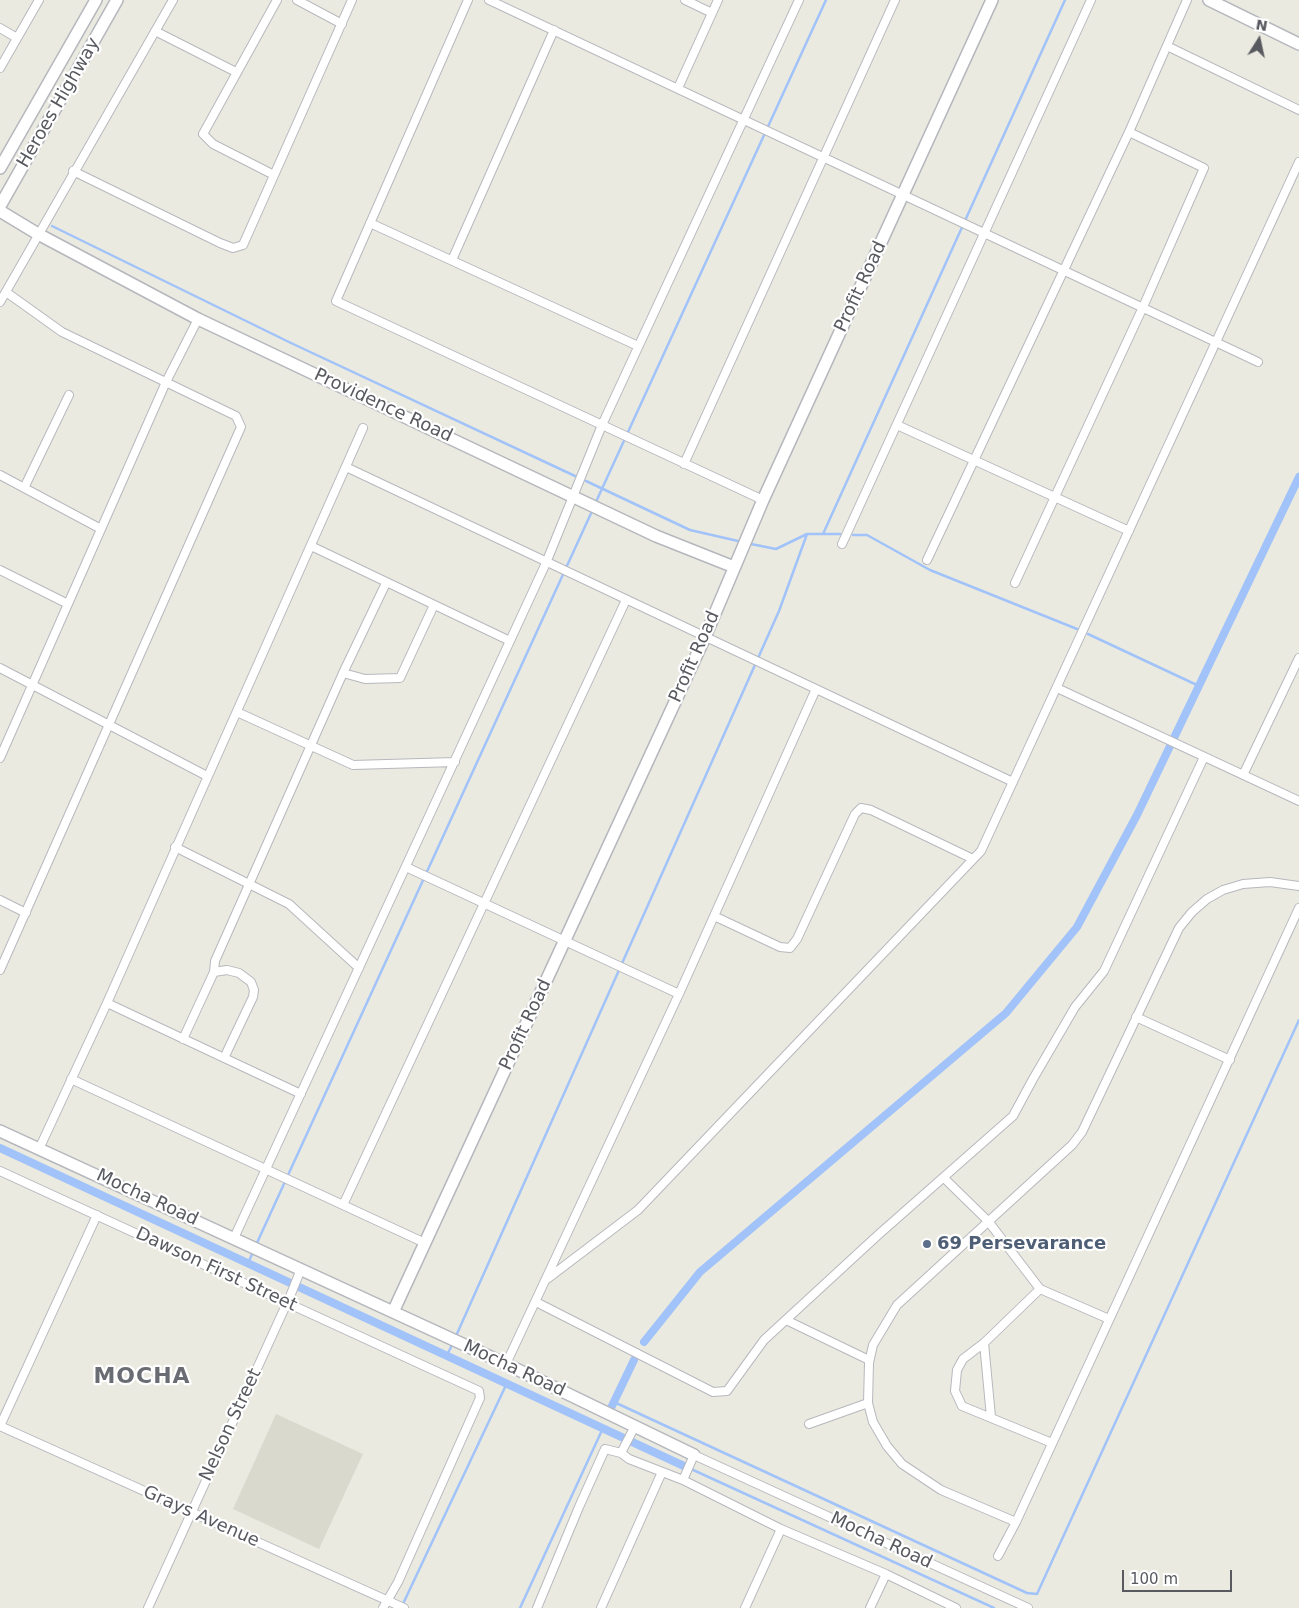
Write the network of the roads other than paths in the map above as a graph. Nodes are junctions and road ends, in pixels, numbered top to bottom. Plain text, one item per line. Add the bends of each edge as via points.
1 (39, 0) edge
2 (96, 0) edge
3 (117, 0) edge
4 (173, 0) edge
5 (277, 0) edge
6 (297, 0) edge
7 (352, 0) edge
8 (468, 0) edge
9 (489, 0) edge
10 (685, 0) edge
11 (718, 0) edge
12 (799, 0) edge
13 (895, 0) edge
14 (992, 0) edge
15 (1091, 0) edge
16 (1188, 0) edge
17 (1209, 0) edge
18 (712, 13) junction
19 (342, 24) junction
20 (0, 28) edge
21 (554, 30) junction
22 (154, 31) junction
23 (17, 38) junction
24 (1299, 44) edge
25 (1167, 46) junction
26 (0, 68) edge
27 (236, 72) junction
28 (678, 88) junction
29 (1299, 110) edge
30 (744, 118) junction
31 (1129, 132) junction
32 (822, 156) junction
33 (1299, 162) edge
34 (1, 164) edge
35 (73, 171) junction
36 (274, 175) junction
37 (903, 195) junction
38 (0, 206) edge
39 (0, 211) edge
40 (0, 221) edge
41 (370, 223) junction
42 (983, 233) junction
43 (38, 234) junction
44 (452, 260) junction
45 (1062, 269) junction
46 (6, 292) junction
47 (0, 302) edge
48 (1143, 307) junction
49 (198, 319) junction
50 (1216, 342) junction
51 (638, 346) junction
52 (1258, 362) dead end
53 (166, 382) junction
54 (69, 395) dead end
55 (602, 425) junction
56 (897, 425) junction
57 (363, 428) dead end
58 (972, 460) junction
59 (684, 464) junction
60 (346, 467) junction
61 (0, 475) edge
62 (24, 488) junction
63 (573, 495) junction
64 (1053, 496) junction
65 (763, 500) junction
66 (101, 529) junction
67 (1129, 531) junction
68 (842, 544) dead end
69 (311, 546) junction
70 (927, 560) dead end
71 (546, 563) junction
72 (734, 567) junction
73 (0, 570) edge
74 (386, 583) junction
75 (1015, 583) dead end
76 (626, 600) junction
77 (68, 604) junction
78 (434, 605) junction
79 (705, 637) junction
80 (510, 641) junction
81 (1299, 658) edge
82 (0, 668) edge
83 (343, 672) junction
84 (32, 686) junction
85 (1056, 688) junction
86 (816, 689) junction
87 (236, 712) junction
88 (110, 726) junction
89 (311, 747) junction
90 (1204, 757) junction
91 (0, 758) edge
92 (455, 762) junction
93 (1243, 775) junction
94 (207, 776) junction
95 (1013, 782) junction
96 (1299, 802) edge
97 (175, 847) junction
98 (973, 859) junction
99 (406, 867) junction
100 (250, 883) junction
101 (1299, 886) edge
102 (0, 900) edge
103 (485, 904) junction
104 (1299, 908) edge
105 (26, 913) junction
106 (714, 916) junction
107 (564, 942) junction
108 (360, 968) junction
109 (0, 970) edge
110 (214, 972) junction
111 (678, 994) junction
112 (107, 1003) junction
113 (1136, 1017) junction
114 (183, 1039) junction
115 (224, 1058) junction
116 (1230, 1060) junction
117 (71, 1079) junction
118 (301, 1094) junction
119 (0, 1131) edge
120 (39, 1149) junction
121 (265, 1168) junction
122 (0, 1171) edge
123 (944, 1178) junction
124 (343, 1205) junction
125 (97, 1215) junction
126 (988, 1221) junction
127 (234, 1238) junction
128 (425, 1243) junction
129 (299, 1272) junction
130 (548, 1278) junction
131 (1040, 1289) junction
132 (536, 1302) junction
133 (287, 1303) junction
134 (393, 1312) junction
135 (1109, 1318) junction
136 (786, 1320) junction
137 (984, 1343) junction
138 (869, 1360) junction
139 (506, 1364) junction
140 (868, 1403) junction
141 (990, 1417) junction
142 (809, 1424) dead end
143 (0, 1426) edge
144 (633, 1429) junction
145 (1052, 1444) junction
146 (621, 1453) junction
147 (694, 1455) junction
148 (662, 1472) junction
149 (683, 1480) junction
150 (192, 1512) junction
151 (1016, 1522) junction
152 (781, 1529) junction
153 (998, 1556) dead end
154 (886, 1574) junction
155 (384, 1604) edge
156 (148, 1608) edge
157 (403, 1608) edge
158 (537, 1608) edge
159 (601, 1608) edge
160 (745, 1608) edge
161 (870, 1608) edge
162 (956, 1608) edge
163 (1028, 1608) edge

1 - 23 street
2 - 34 street, Heroes Highway
3 - 38 street, Heroes Highway
4 - 22 street
5 - 27 street
6 - 19 street
7 - 19 street
8 - 41 street
9 - 21 street
10 - 18 street
11 - 18 street
12 - 30 street
13 - 32 street
14 - 37 street, Profit Road
15 - 42 street
16 - 25 street
17 - 24 street
18 - 28 street
19 - 36 street
20 - 23 street
21 - 28 street
21 - 44 street
22 - 27 street
22 - 35 street
23 - 26 street
25 - 29 street
25 - 31 street
27 - 36 street via 203,134 213,144
28 - 30 street
30 - 32 street
30 - 51 street
31 - 45 street
31 - 48 street via 1204,168
32 - 37 street
32 - 59 street
33 - 50 street
35 - 36 street via 233,248 246,241
35 - 43 street
37 - 42 street
37 - 65 street, Profit Road
39 - 43 street, Providence Road
40 - 43 street, Providence Road
41 - 44 street
41 - 55 street via 336,301
42 - 45 street
42 - 56 street
43 - 46 street
43 - 49 street, Providence Road
44 - 51 street
45 - 48 street
45 - 58 street
46 - 47 street
46 - 53 street via 62,332
48 - 50 street
48 - 64 street
49 - 53 street
49 - 63 street, Providence Road
50 - 52 street
50 - 67 street
51 - 55 street
53 - 66 street
53 - 88 street via 236,416 241,426
54 - 62 street
55 - 59 street
55 - 63 street
56 - 58 street
56 - 68 street
57 - 60 street
58 - 64 street
58 - 70 street
59 - 65 street
60 - 69 street
60 - 71 street
61 - 62 street
62 - 66 street
63 - 71 street
63 - 72 street, Providence Road via 656,536
64 - 67 street
64 - 75 street
65 - 72 street, Profit Road
66 - 77 street
67 - 85 street
69 - 74 street
69 - 87 street
71 - 76 street
71 - 80 street
72 - 79 street, Profit Road
73 - 77 street
74 - 78 street
74 - 83 street
76 - 79 street
76 - 103 street
77 - 84 street
78 - 80 street
78 - 83 street via 400,678 365,679
79 - 86 street
79 - 107 street, Profit Road
80 - 92 street
81 - 93 street
82 - 84 street
83 - 89 street
84 - 88 street
84 - 91 street
85 - 90 street
85 - 95 street
86 - 95 street
86 - 106 street
87 - 89 street
87 - 94 street
88 - 94 street
88 - 105 street
89 - 92 street via 353,765
89 - 100 street
90 - 93 street
90 - 123 street via 1104,971 1075,1007 1013,1116
92 - 99 street
93 - 96 street
94 - 97 street
95 - 98 street via 981,850
97 - 100 street
97 - 112 street
98 - 106 street via 861,808 790,948 780,947
98 - 130 street via 638,1210
99 - 103 street
99 - 108 street
100 - 108 street via 290,904
100 - 110 street via 215,962
101 - 113 street via 1270,882 1242,884 1207,899 1180,928
102 - 105 street
103 - 107 street
103 - 124 street
104 - 116 street
105 - 109 street
106 - 111 street
107 - 111 street
107 - 128 street, Profit Road
108 - 118 street
110 - 114 street
110 - 115 street via 227,970 239,973 254,990
111 - 130 street
112 - 114 street
112 - 117 street
113 - 116 street
113 - 126 street via 1082,1132
114 - 115 street
115 - 118 street
116 - 135 street
117 - 120 street
117 - 121 street
118 - 121 street
119 - 120 street, Mocha Road
120 - 127 street, Mocha Road
121 - 124 street
121 - 127 street
122 - 125 street, Dawson First Street
123 - 126 street
123 - 136 street
124 - 128 street
125 - 133 street, Dawson First Street
125 - 143 street
126 - 131 street
126 - 138 street via 897,1305 873,1345
127 - 129 street, Mocha Road
128 - 134 street, Profit Road
129 - 133 street, Nelson Street
129 - 134 street, Mocha Road
130 - 132 street
131 - 135 street
131 - 137 street
132 - 136 street via 718,1393 728,1392 764,1340
132 - 139 street
133 - 150 street, Nelson Street
133 - 155 street, Dawson First Street via 476,1389 480,1398 398,1582
134 - 139 street, Mocha Road
135 - 145 street
136 - 138 street
137 - 141 street
137 - 141 street via 962,1359 956,1370 955,1391 962,1406
138 - 140 street
139 - 144 street, Mocha Road
140 - 142 street
140 - 151 street via 887,1446 913,1473 941,1490
141 - 145 street
143 - 150 street, Grays Avenue
144 - 146 street
144 - 147 street, Mocha Road
145 - 151 street
146 - 148 street
146 - 158 street via 606,1449 578,1507
147 - 149 street
147 - 163 street, Mocha Road
148 - 149 street
148 - 159 street
149 - 152 street
150 - 155 street, Grays Avenue
150 - 156 street, Nelson Street
151 - 153 street
152 - 154 street
152 - 160 street
154 - 161 street
154 - 162 street
155 - 157 street, Grays Avenue

